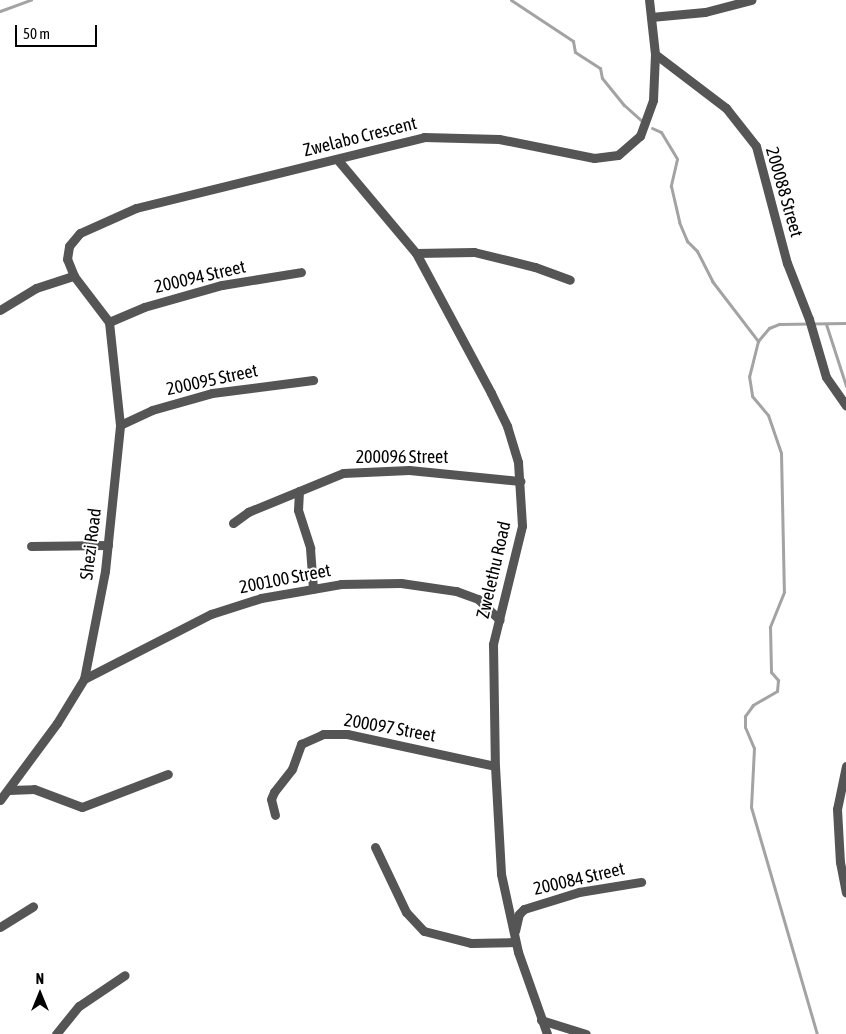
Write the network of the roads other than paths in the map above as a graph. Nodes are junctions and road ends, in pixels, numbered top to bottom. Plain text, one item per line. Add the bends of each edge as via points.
1 (648, 0) edge
2 (751, 0) edge
3 (651, 17) junction
4 (655, 54) junction
5 (337, 159) junction
6 (416, 253) junction
7 (301, 272) dead end
8 (74, 276) junction
9 (570, 280) dead end
10 (0, 310) edge
11 (109, 322) junction
12 (313, 380) dead end
13 (846, 406) edge
14 (120, 425) junction
15 (520, 482) junction
16 (299, 490) junction
17 (233, 523) dead end
18 (108, 545) junction
19 (32, 546) dead end
20 (313, 589) junction
21 (500, 620) junction
22 (84, 680) junction
23 (494, 766) junction
24 (846, 766) edge
25 (168, 774) dead end
26 (9, 790) junction
27 (0, 800) edge
28 (275, 815) dead end
29 (375, 847) dead end
30 (641, 882) dead end
31 (846, 892) edge
32 (33, 906) dead end
33 (0, 927) edge
34 (515, 939) junction
35 (125, 976) dead end
36 (541, 1020) junction
37 (56, 1034) edge
38 (547, 1034) edge
39 (586, 1034) edge

1 - 3 street, Zwelabo Crescent
2 - 3 street via 706,12
3 - 4 street, Zwelabo Crescent
4 - 5 street, Zwelabo Crescent via 656,78 649,120 640,136 618,155 594,158 499,139 424,136
4 - 13 street, 200088 Street via 726,108 749,135 759,155 787,263 826,377
5 - 6 street, Zwelethu Road
5 - 8 street, Zwelabo Crescent via 136,208 107,219 80,233 69,246 68,259
6 - 9 street via 474,252 535,267
6 - 15 street, Zwelethu Road via 507,426
7 - 11 street, 200094 Street via 222,285 144,307
8 - 10 street via 36,288
8 - 11 street
11 - 14 street, Shezi Road
12 - 14 street, 200095 Street via 212,393 152,410
14 - 18 street, Shezi Road
15 - 16 street, 200096 Street via 445,472 374,470 343,473
15 - 21 street, Zwelethu Road via 522,526
16 - 17 street, 200096 Street via 248,512
16 - 20 street via 298,510 310,548
18 - 19 street
18 - 22 street, Shezi Road
20 - 21 street, 200100 Street via 368,582 456,591 478,599
20 - 22 street, 200100 Street via 261,598 211,614
21 - 23 street, Zwelethu Road via 493,644
22 - 26 street, Shezi Road
23 - 28 street, 200097 Street via 348,734 322,734 301,744 289,773 274,792
23 - 34 street, Zwelethu Road via 501,874
24 - 31 street via 837,809 840,862
25 - 26 street via 82,807 34,789
26 - 27 street, Shezi Road
29 - 34 street via 406,912 424,931 471,942
30 - 34 street, 200084 Street via 579,892 524,909 519,914
32 - 33 street
34 - 36 street, Zwelethu Road
35 - 37 street via 79,1006
36 - 38 street, Zwelethu Road
36 - 39 street

